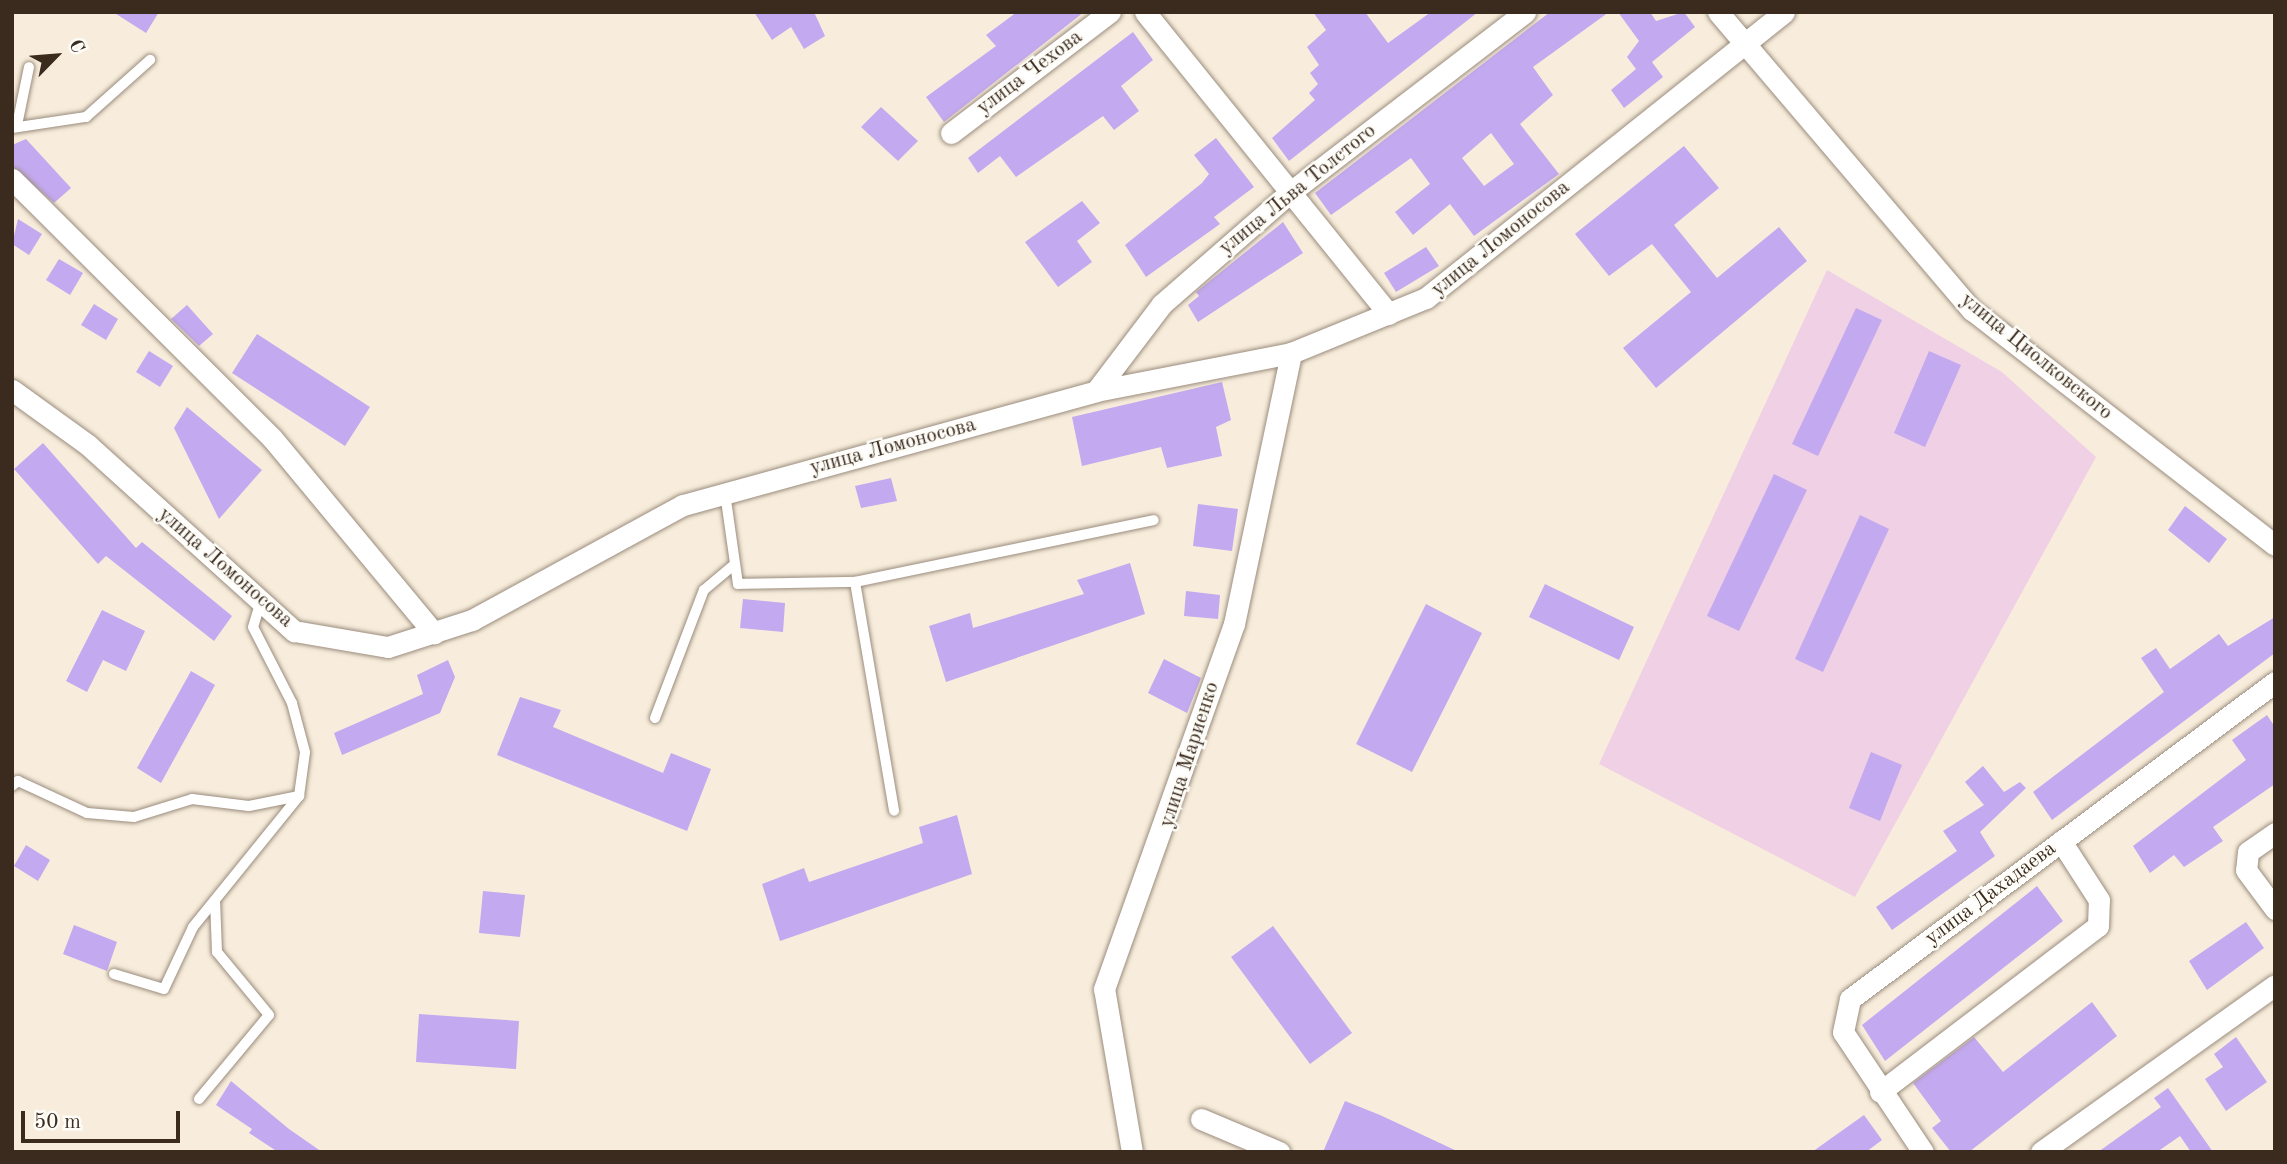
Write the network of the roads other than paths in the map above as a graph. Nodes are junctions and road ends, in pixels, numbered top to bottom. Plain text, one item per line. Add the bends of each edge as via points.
1 (1110, 12) edge
2 (1145, 12) edge
3 (1525, 12) edge
4 (1717, 12) edge
5 (1784, 12) edge
6 (1744, 45) junction
7 (150, 60) dead end
8 (29, 67) dead end
9 (15, 126) edge
10 (951, 133) dead end
11 (12, 179) edge
12 (1288, 194) junction
13 (1389, 314) junction
14 (1291, 353) junction
15 (12, 390) edge
16 (1096, 391) junction
17 (725, 493) junction
18 (1154, 520) dead end
19 (2275, 545) edge
20 (735, 564) junction
21 (855, 582) junction
22 (261, 601) junction
23 (434, 632) junction
24 (2275, 682) edge
25 (655, 718) dead end
26 (12, 786) edge
27 (299, 796) junction
28 (894, 811) dead end
29 (2275, 833) edge
30 (2061, 841) junction
31 (215, 900) junction
32 (2275, 909) edge
33 (114, 974) dead end
34 (2275, 985) edge
35 (1880, 1092) junction
36 (199, 1099) dead end
37 (1201, 1119) dead end
38 (1132, 1152) edge
39 (1279, 1152) edge
40 (1923, 1152) edge
41 (2041, 1152) edge

1 - 10 street, улица Чехова
2 - 12 street
3 - 12 street, улица Льва Толстого
4 - 6 street, улица Циолковского
5 - 6 street, улица Ломоносова
6 - 13 street, улица Ломоносова via 1426,299
6 - 19 street, улица Циолковского via 1972,310
7 - 9 lane via 86,117
8 - 9 lane
11 - 23 street via 272,438
12 - 13 street
12 - 16 street, улица Льва Толстого via 1161,304
13 - 14 street, улица Ломоносова
14 - 16 street, улица Ломоносова
14 - 38 street, улица Мариенко via 1234,624 1104,989
15 - 22 street, улица Ломоносова via 88,445
16 - 17 street, улица Ломоносова
17 - 20 lane
17 - 23 street, улица Ломоносова via 683,505 472,620
18 - 21 lane
20 - 21 lane via 737,584
20 - 25 lane via 704,590
21 - 28 lane
22 - 23 street, улица Ломоносова via 294,631 388,647
22 - 27 lane via 253,627 292,703 305,752
24 - 30 street, улица Дахадаева
26 - 27 lane via 18,781 87,813 134,817 192,799 249,806
27 - 31 lane
29 - 32 street via 2248,852 2246,870
30 - 35 street, улица Дахадаева via 1850,999 1843,1032
30 - 35 street via 2099,900 2098,926
31 - 33 lane via 193,928 164,989
31 - 36 lane via 217,953 269,1015
34 - 41 street
35 - 40 street, улица Дахадаева
37 - 39 street

